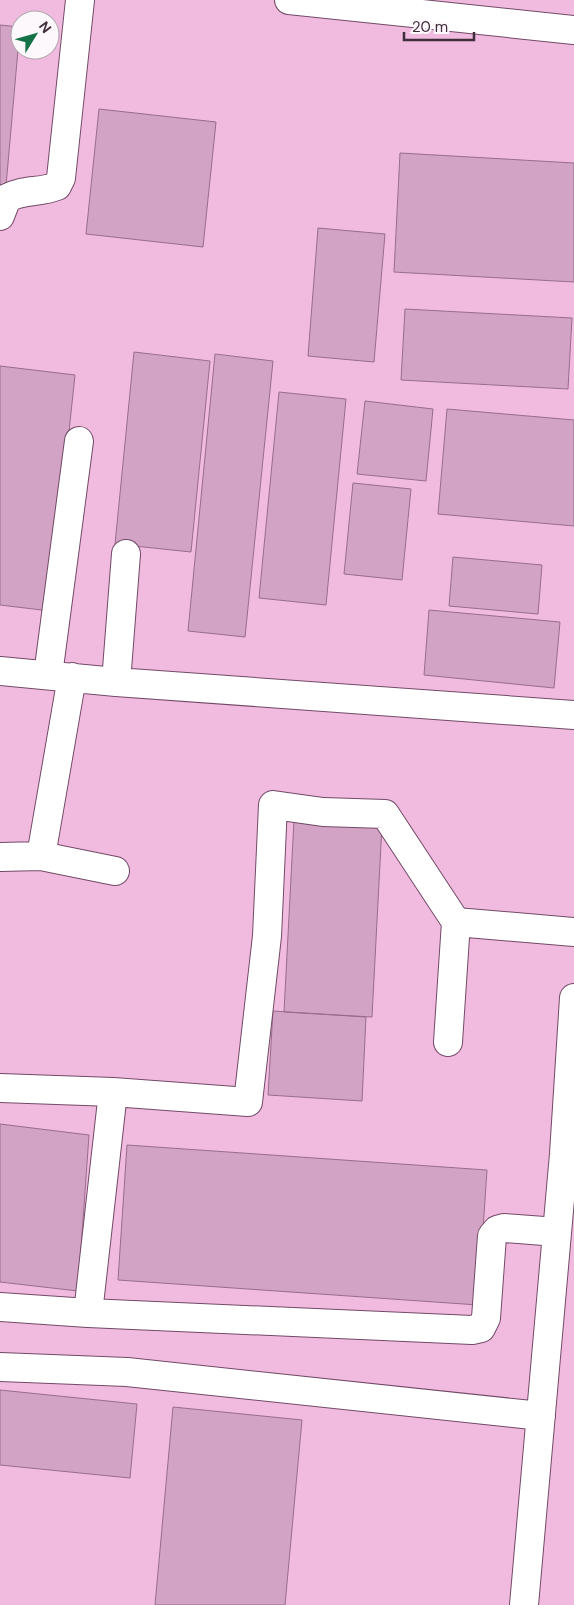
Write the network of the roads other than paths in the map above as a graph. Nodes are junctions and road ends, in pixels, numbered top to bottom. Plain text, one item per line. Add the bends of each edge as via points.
1 (80, 0) edge
2 (300, 1) edge
3 (574, 30) edge
4 (0, 216) edge
5 (79, 441) dead end
6 (126, 554) dead end
7 (0, 671) edge
8 (60, 676) junction
9 (116, 682) junction
10 (574, 715) edge
11 (41, 856) junction
12 (0, 857) edge
13 (115, 871) dead end
14 (456, 922) junction
15 (574, 932) edge
16 (574, 998) edge
17 (448, 1042) dead end
18 (0, 1088) edge
19 (114, 1092) junction
20 (557, 1232) junction
21 (0, 1307) edge
22 (88, 1313) junction
23 (0, 1367) edge
24 (541, 1416) junction
25 (524, 1605) edge

1 - 4 street via 61,178 57,186 48,190 26,190 7,198
2 - 3 street
5 - 8 street
6 - 9 street
7 - 8 street
8 - 9 street
8 - 11 street
9 - 10 street
11 - 12 street
11 - 13 street
14 - 15 street
14 - 17 street
14 - 19 street via 385,814 323,812 273,805 267,936 248,1102
16 - 20 street
18 - 19 street
19 - 22 street
20 - 22 street via 497,1230 492,1236 486,1318 481,1328 472,1330
20 - 24 street
21 - 22 street
23 - 24 street via 127,1372
24 - 25 street

